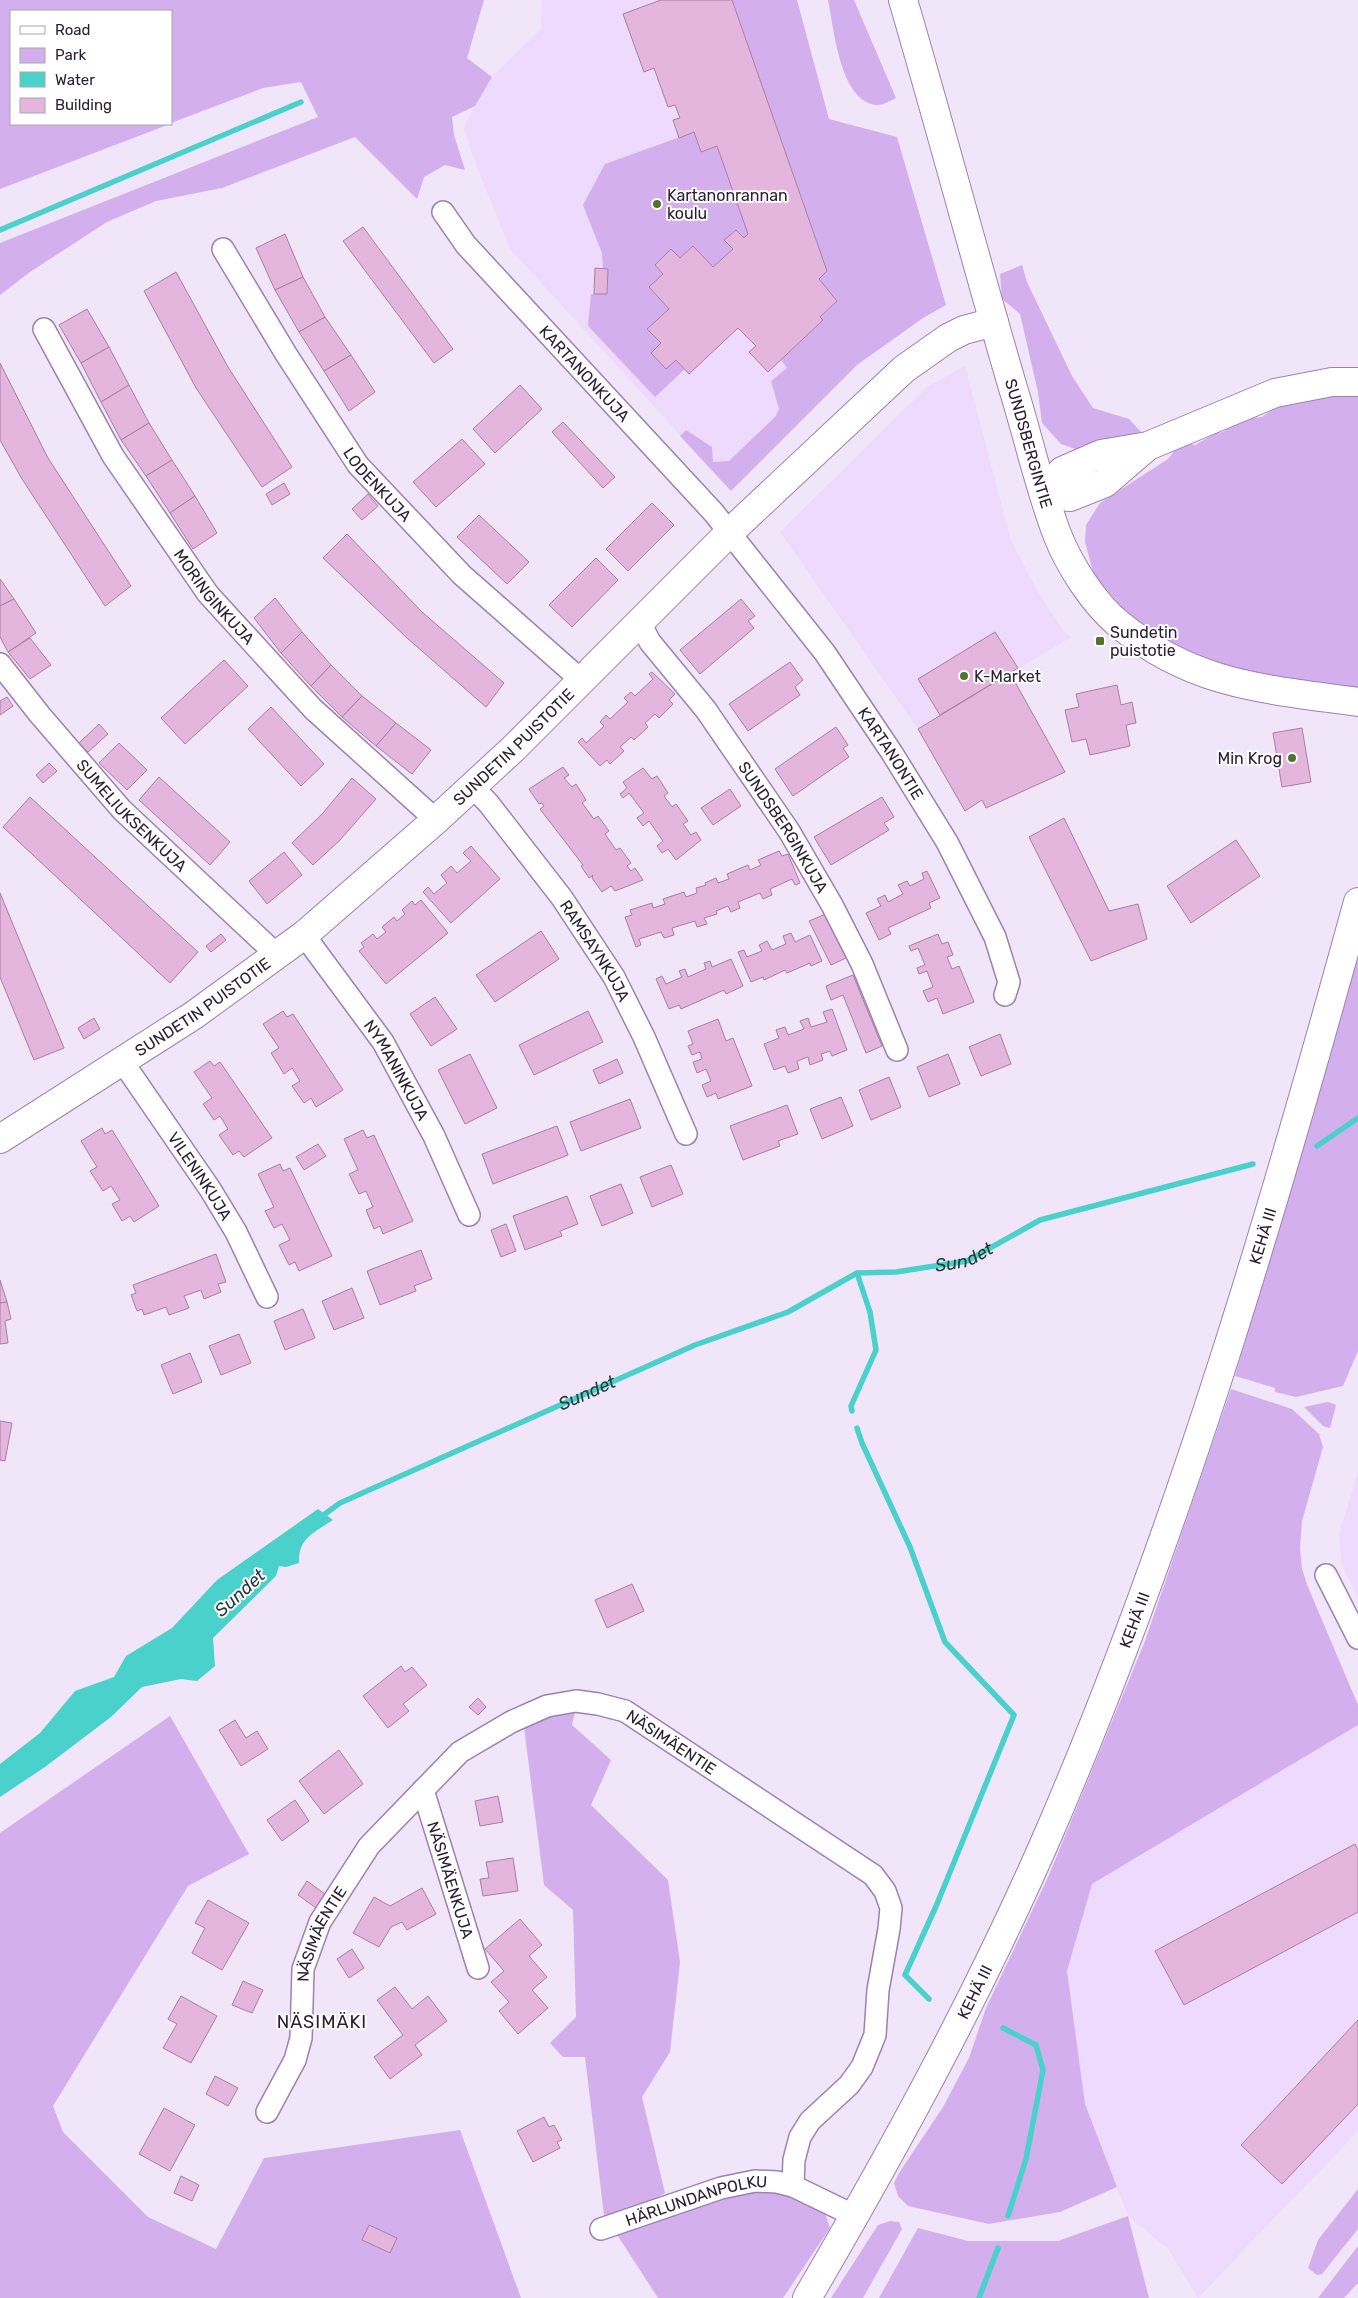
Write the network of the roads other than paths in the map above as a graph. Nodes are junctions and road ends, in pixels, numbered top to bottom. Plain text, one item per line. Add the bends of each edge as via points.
1 (903, 0) edge
2 (443, 212) dead end
3 (223, 250) dead end
4 (994, 322) junction
5 (44, 329) dead end
6 (1358, 382) edge
7 (1045, 494) junction
8 (730, 532) junction
9 (640, 623) junction
10 (0, 664) edge
11 (581, 680) junction
12 (1358, 702) edge
13 (472, 786) junction
14 (436, 820) junction
15 (1358, 902) edge
16 (304, 935) junction
17 (277, 956) junction
18 (1005, 995) dead end
19 (897, 1050) dead end
20 (122, 1061) junction
21 (686, 1134) dead end
22 (0, 1139) edge
23 (469, 1215) dead end
24 (267, 1297) dead end
25 (1326, 1575) dead end
26 (1358, 1638) edge
27 (423, 1790) junction
28 (478, 1968) dead end
29 (268, 2112) dead end
30 (793, 2186) junction
31 (855, 2216) junction
32 (601, 2229) dead end
33 (807, 2298) edge

1 - 4 main road, SUNDSBERGINTIE
2 - 8 street, KARTANONKUJA via 466,245
3 - 11 street, LODENKUJA via 358,465 462,575
4 - 7 main road, SUNDSBERGINTIE
4 - 8 main road, SUNDETIN PUISTOTIE via 956,334 904,368
5 - 14 street, MORINGINKUJA via 113,456 208,594 313,709
6 - 7 main road via 1332,382 1274,393 1148,446 1106,483 1070,497
7 - 12 main road, SUNDSBERGINTIE via 1058,535 1082,582 1118,623 1138,639 1169,659 1236,684
8 - 9 main road, SUNDETIN PUISTOTIE
8 - 18 street, KARTANONTIE via 825,653 947,842 996,936 1009,982
9 - 11 main road, SUNDETIN PUISTOTIE
9 - 19 street, SUNDSBERGINKUJA via 650,642 706,710 789,831 862,964
10 - 17 street, SUMELIUKSENKUJA via 122,810
11 - 13 main road, SUNDETIN PUISTOTIE
13 - 14 main road, SUNDETIN PUISTOTIE
13 - 21 street, RAMSAYNKUJA via 562,898 614,977
14 - 16 main road, SUNDETIN PUISTOTIE
15 - 31 main road, KEHÄ III via 1249,1282 1172,1515 1119,1660 1050,1829 1004,1931
16 - 17 main road, SUNDETIN PUISTOTIE
16 - 23 street, NYMANINKUJA via 383,1042 434,1136
17 - 20 main road, SUNDETIN PUISTOTIE
20 - 22 main road, SUNDETIN PUISTOTIE
20 - 24 street, VILENINKUJA via 210,1189 236,1232
25 - 26 street
27 - 28 street, NÄSIMÄENKUJA
27 - 29 street, NÄSIMÄENTIE via 369,1846 320,1922 303,1969 301,2038 295,2060
27 - 30 street, NÄSIMÄENTIE via 460,1752 511,1722 547,1706 576,1701 598,1704 625,1711 873,1875 885,1890 890,1908 875,2036 858,2073 810,2121 800,2138 794,2160
30 - 31 street
30 - 32 street, HÄRLUNDANPOLKU via 755,2181 721,2188
31 - 33 main road, KEHÄ III

